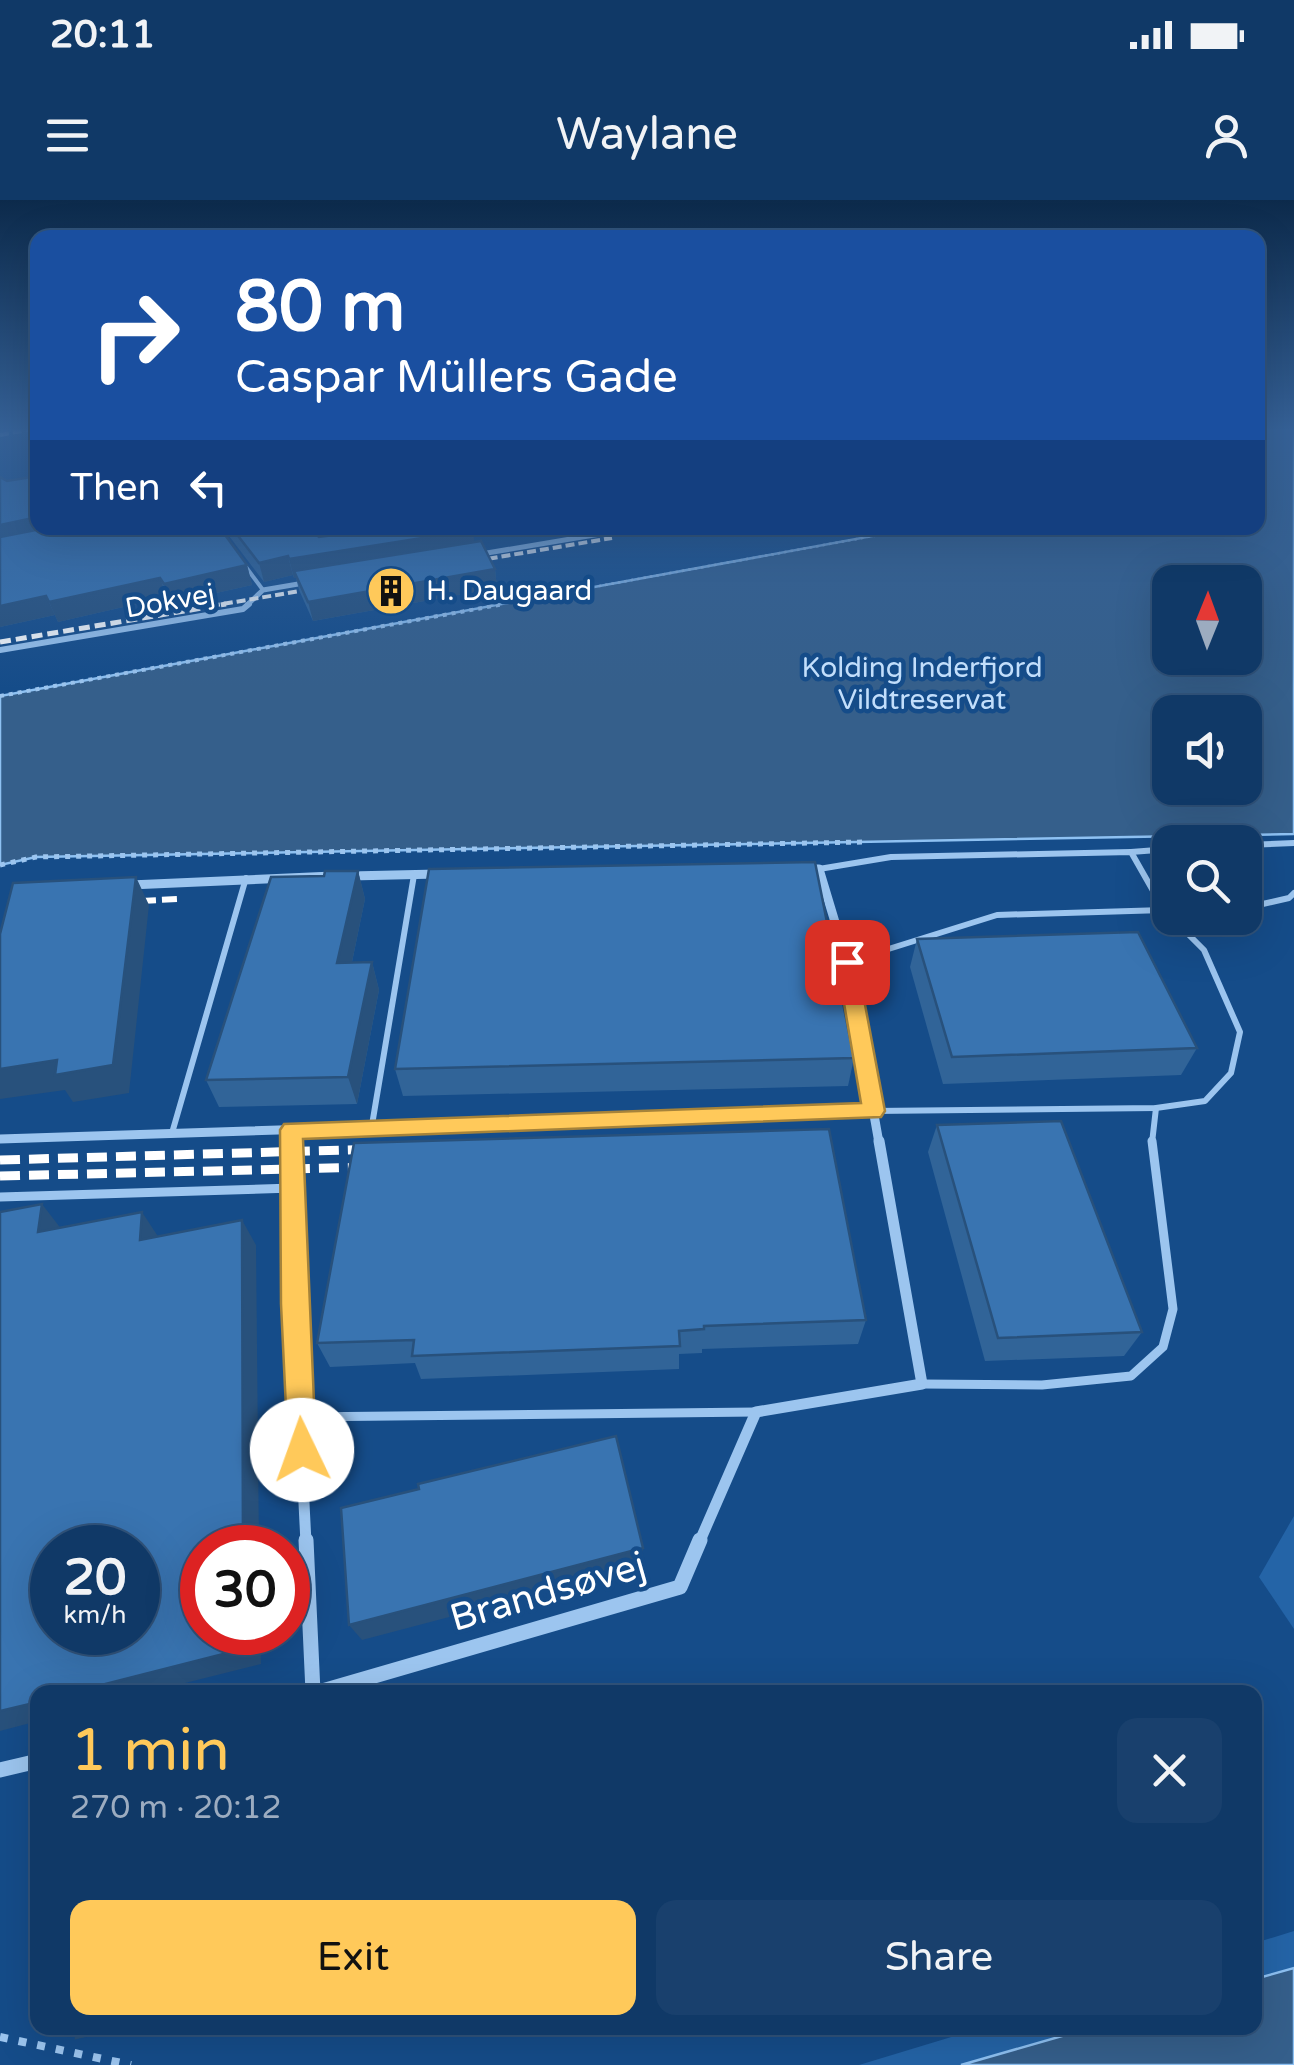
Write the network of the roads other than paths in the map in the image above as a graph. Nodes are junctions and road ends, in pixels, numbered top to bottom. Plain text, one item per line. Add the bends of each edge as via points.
1 (579, 535) edge
2 (474, 555) edge
3 (240, 559) edge
4 (320, 581) edge
5 (263, 590) junction
6 (0, 650) edge
7 (1294, 843) edge
8 (1262, 844) edge
9 (1152, 851) edge
10 (1131, 852) junction
11 (800, 869) edge
12 (819, 869) junction
13 (414, 874) junction
14 (452, 874) edge
15 (246, 878) junction
16 (114, 886) edge
17 (1152, 886) edge
18 (1294, 893) edge
19 (1262, 904) edge
20 (1152, 913) edge
21 (1190, 935) edge
22 (847, 962) junction
23 (1156, 1108) junction
24 (874, 1111) junction
25 (372, 1126) junction
26 (292, 1130) junction
27 (172, 1133) junction
28 (0, 1140) edge
29 (292, 1188) junction
30 (0, 1197) edge
31 (922, 1384) junction
32 (756, 1412) junction
33 (300, 1417) junction
34 (316, 1685) edge
35 (340, 1685) edge
36 (30, 1763) edge
37 (0, 1770) edge

1 - 2 street
3 - 5 lane
4 - 5 street, Dokvej
5 - 6 street, Dokvej via 243,609
7 - 8 lane
9 - 10 lane
10 - 12 lane via 891,858
10 - 17 lane
11 - 12 street
12 - 22 street
13 - 14 street
13 - 15 street
13 - 25 lane
15 - 16 street
15 - 27 lane
18 - 19 lane
20 - 22 lane via 997,915
21 - 23 lane via 1204,950 1240,1032 1230,1073 1206,1102
22 - 24 street
23 - 24 lane
23 - 31 lane via 1152,1152 1172,1309 1163,1347 1131,1376 1042,1385
24 - 25 street
24 - 31 street
25 - 26 street
26 - 27 street
26 - 29 street
27 - 28 street
29 - 30 lane
29 - 33 street
31 - 32 street
32 - 33 lane
32 - 35 street, Brandsøvej via 680,1587
33 - 34 street
36 - 37 street

